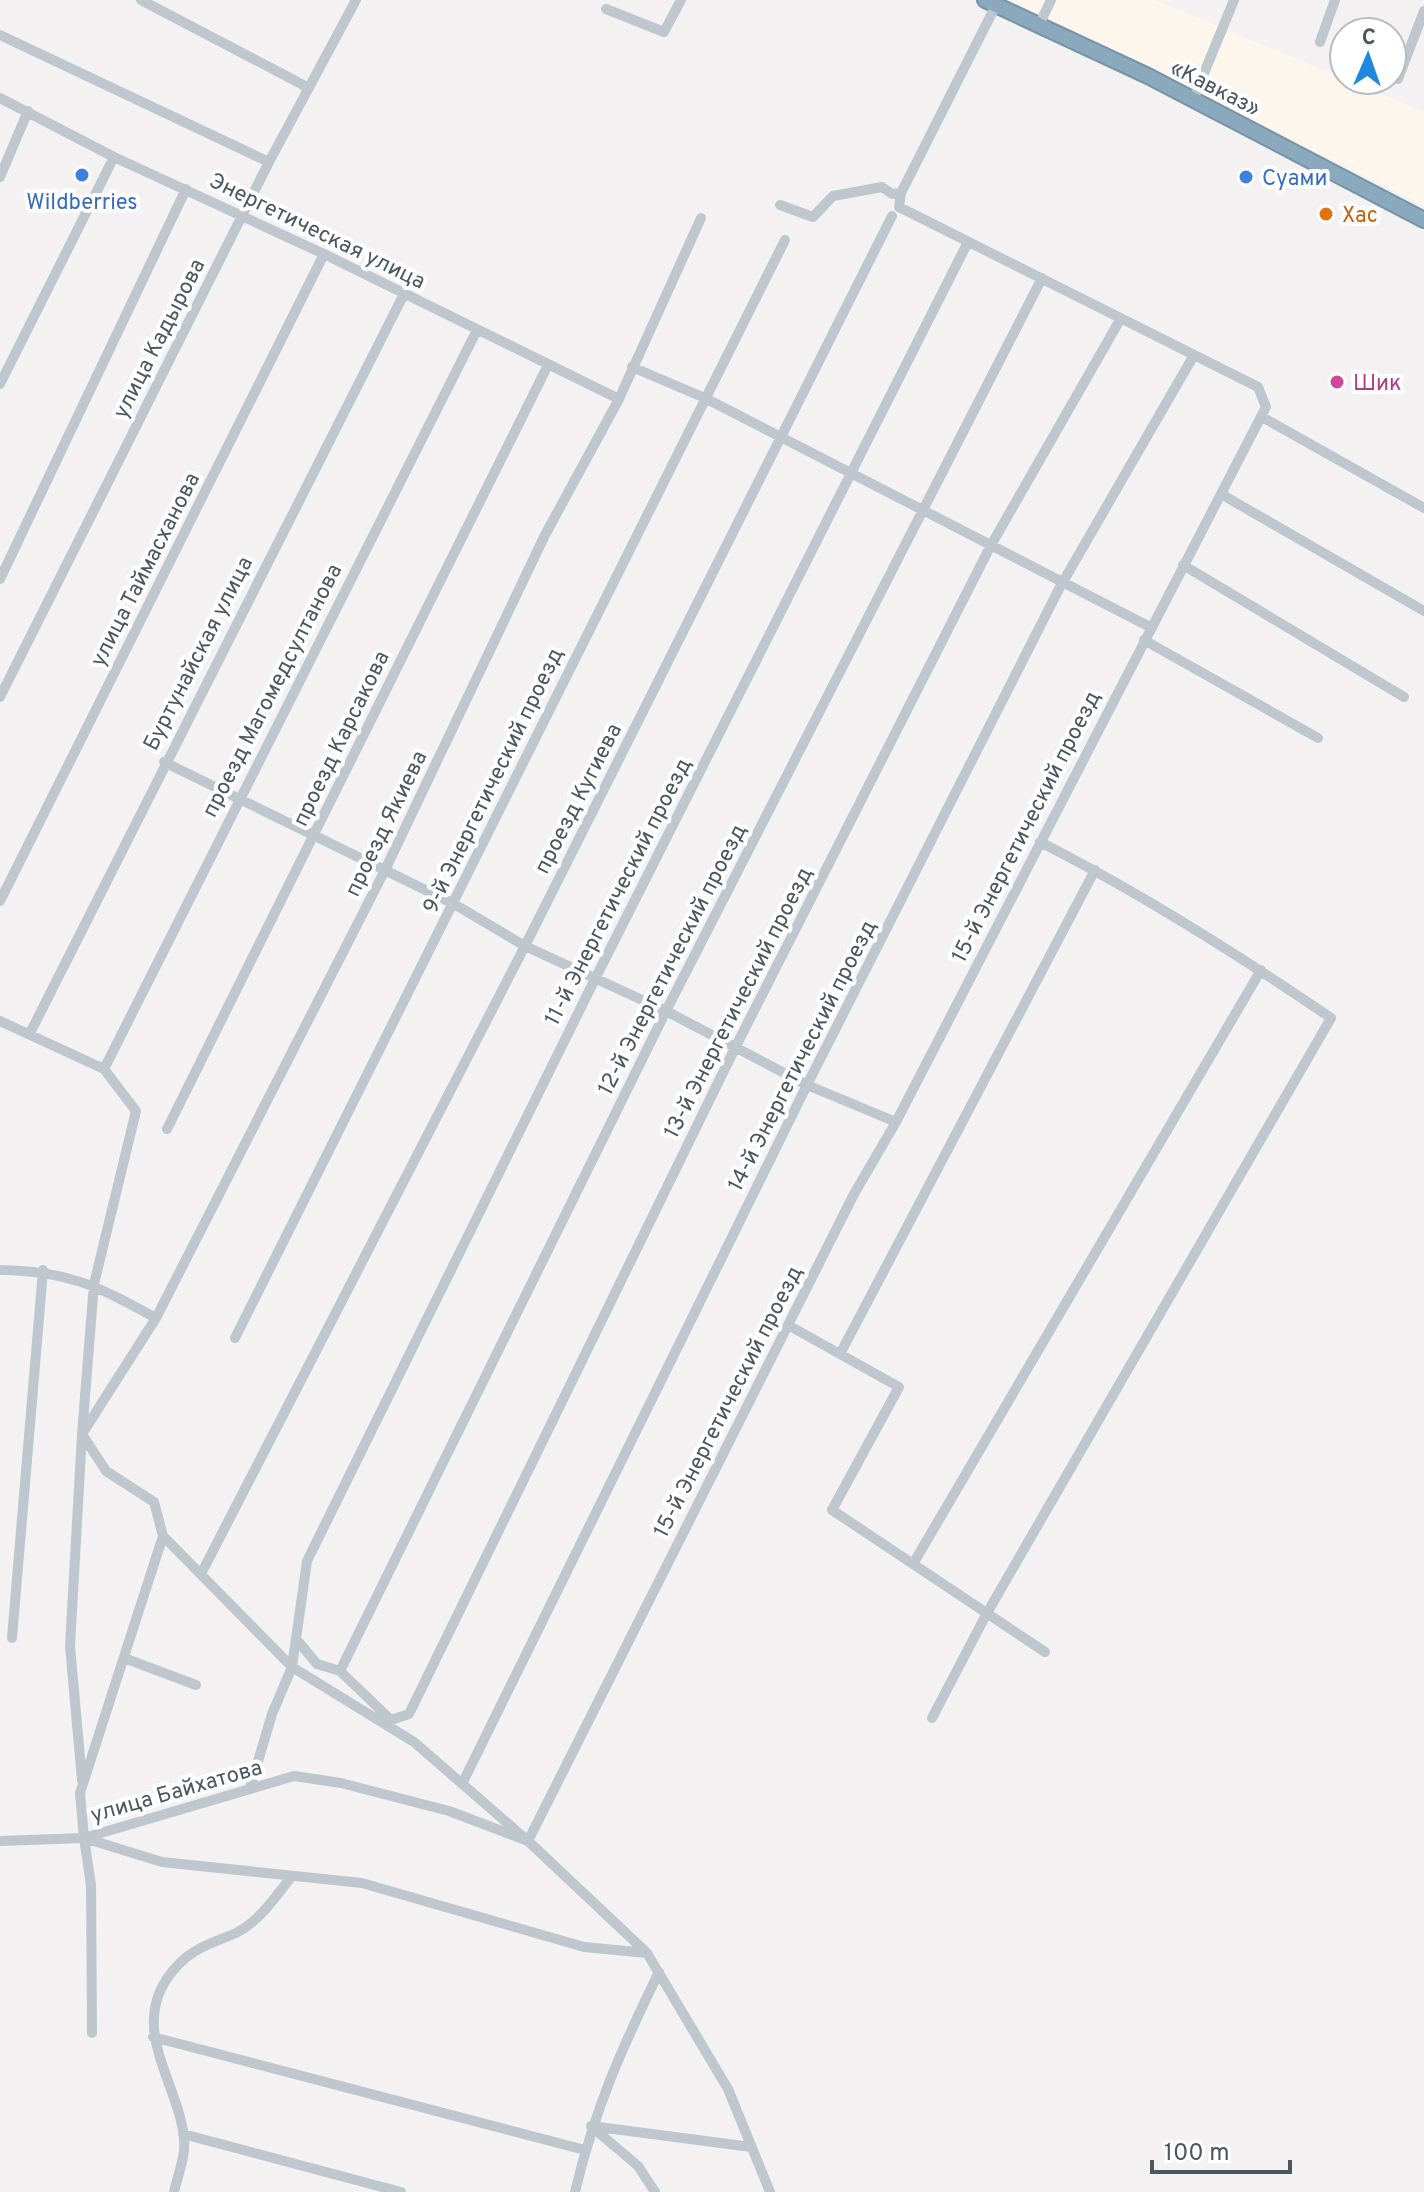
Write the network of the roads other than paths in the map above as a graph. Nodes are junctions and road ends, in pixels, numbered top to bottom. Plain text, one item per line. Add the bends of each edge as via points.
1 (141, 0) edge
2 (356, 0) edge
3 (681, 0) edge
4 (1051, 0) edge
5 (1234, 0) edge
6 (1335, 0) edge
7 (990, 2) edge
8 (606, 9) dead end
9 (1424, 11) edge
10 (1039, 25) junction
11 (0, 35) edge
12 (1320, 42) dead end
13 (1408, 53) edge
14 (309, 88) junction
15 (0, 98) edge
16 (1193, 100) junction
17 (28, 111) junction
18 (114, 157) junction
19 (269, 162) junction
20 (0, 177) edge
21 (186, 189) junction
22 (901, 193) junction
23 (780, 205) dead end
24 (892, 216) dead end
25 (241, 217) junction
26 (701, 218) dead end
27 (1424, 220) edge
28 (785, 240) dead end
29 (968, 242) junction
30 (324, 254) junction
31 (1042, 278) junction
32 (404, 294) junction
33 (1121, 318) junction
34 (477, 330) junction
35 (1194, 355) junction
36 (548, 365) junction
37 (632, 367) junction
38 (0, 384) edge
39 (705, 398) junction
40 (619, 399) junction
41 (1262, 417) junction
42 (780, 438) junction
43 (850, 474) junction
44 (1221, 494) junction
45 (1424, 508) edge
46 (921, 511) junction
47 (990, 547) junction
48 (1183, 565) junction
49 (0, 579) edge
50 (1063, 583) junction
51 (1424, 611) edge
52 (1152, 628) junction
53 (1144, 640) junction
54 (0, 697) edge
55 (1404, 697) dead end
56 (1318, 738) dead end
57 (164, 762) junction
58 (238, 798) junction
59 (314, 835) junction
60 (1040, 842) junction
61 (385, 870) junction
62 (1095, 870) junction
63 (0, 901) edge
64 (454, 904) junction
65 (525, 946) junction
66 (1261, 970) junction
67 (596, 977) junction
68 (666, 1011) junction
69 (0, 1021) edge
70 (30, 1033) junction
71 (736, 1046) junction
72 (104, 1069) junction
73 (807, 1085) junction
74 (896, 1122) junction
75 (167, 1129) dead end
76 (0, 1270) edge
77 (43, 1270) junction
78 (94, 1284) junction
79 (156, 1318) junction
80 (788, 1325) junction
81 (235, 1338) dead end
82 (840, 1354) junction
83 (82, 1434) junction
84 (163, 1536) junction
85 (913, 1564) junction
86 (201, 1574) junction
87 (987, 1613) junction
88 (12, 1638) dead end
89 (296, 1639) junction
90 (1045, 1652) dead end
91 (124, 1658) junction
92 (292, 1667) junction
93 (342, 1667) junction
94 (196, 1685) dead end
95 (932, 1718) dead end
96 (391, 1720) junction
97 (414, 1742) junction
98 (462, 1784) junction
99 (82, 1785) junction
100 (250, 1788) junction
101 (84, 1838) junction
102 (0, 1841) edge
103 (528, 1841) junction
104 (292, 1876) junction
105 (647, 1953) junction
106 (659, 1972) junction
107 (92, 2033) dead end
108 (153, 2037) junction
109 (591, 2126) junction
110 (183, 2134) junction
111 (751, 2147) junction
112 (585, 2150) junction
113 (174, 2192) edge
114 (401, 2192) edge
115 (575, 2192) edge
116 (655, 2192) edge
117 (770, 2192) edge

1 - 14 street
2 - 14 street, улица Кадырова
3 - 8 street via 664,32
4 - 10 street
5 - 16 street
6 - 12 street
7 - 10 highway, «Кавказ»
7 - 22 street
9 - 13 street
10 - 16 highway, «Кавказ»
11 - 19 street
14 - 19 street, улица Кадырова
15 - 17 street, Энергетическая улица
16 - 27 highway, «Кавказ»
17 - 18 street, Энергетическая улица
17 - 20 street
18 - 21 street, Энергетическая улица
18 - 38 street
19 - 25 street, улица Кадырова
21 - 25 street, Энергетическая улица
21 - 49 street
22 - 23 street via 882,187 833,196 813,217
22 - 29 street via 899,207
24 - 42 street, проезд Кугиева
25 - 30 street, Энергетическая улица
25 - 54 street, улица Кадырова
26 - 37 street, проезд Якиева
28 - 39 street, 9-й Энергетический проезд
29 - 31 street
29 - 43 street, 11-й Энергетический проезд
30 - 32 street, Энергетическая улица
30 - 63 street, улица Таймасханова
31 - 33 street
31 - 46 street, 12-й Энергетический проезд
32 - 34 street, Энергетическая улица
32 - 57 street, Буртунайская улица
33 - 35 street
33 - 47 street, 13-й Энергетический проезд
34 - 36 street, Энергетическая улица
34 - 58 street, проезд Магомедсултанова
35 - 41 street via 1258,387 1266,407
35 - 50 street, 14-й Энергетический проезд
36 - 40 street, Энергетическая улица
36 - 59 street, проезд Карсакова
37 - 39 street
37 - 40 street, проезд Якиева
39 - 42 street
39 - 64 street, 9-й Энергетический проезд
40 - 61 street, проезд Якиева via 545,535
41 - 44 street, 15-й Энергетический проезд
41 - 45 street
42 - 43 street
42 - 65 street, проезд Кугиева
43 - 46 street
43 - 67 street, 11-й Энергетический проезд
44 - 48 street, 15-й Энергетический проезд
44 - 51 street
46 - 47 street
46 - 68 street, 12-й Энергетический проезд
47 - 50 street
47 - 71 street, 13-й Энергетический проезд
48 - 52 street, 15-й Энергетический проезд
48 - 55 street
50 - 52 street
50 - 73 street, 14-й Энергетический проезд
52 - 53 street, 15-й Энергетический проезд
53 - 56 street
53 - 60 street, 15-й Энергетический проезд
57 - 58 street
57 - 70 street, Буртунайская улица
58 - 59 street
58 - 72 street, проезд Магомедсултанова
59 - 61 street
59 - 75 street, проезд Карсакова
60 - 62 street
60 - 74 street, 15-й Энергетический проезд
61 - 64 street
61 - 79 street, проезд Якиева
62 - 66 street
62 - 82 street
64 - 65 street
64 - 81 street, 9-й Энергетический проезд
65 - 67 street
65 - 86 street, проезд Кугиева
66 - 85 street
66 - 87 street via 1331,1018
67 - 68 street
67 - 89 street, 11-й Энергетический проезд via 307,1561
68 - 71 street
68 - 93 street, 12-й Энергетический проезд
69 - 70 street
70 - 72 street
71 - 73 street
71 - 96 street, 13-й Энергетический проезд via 409,1714
72 - 78 street via 136,1111
73 - 74 street
73 - 98 street, 14-й Энергетический проезд
74 - 80 street, 15-й Энергетический проезд
76 - 77 street
77 - 78 street
77 - 88 street
78 - 79 street
78 - 83 street
79 - 83 street, проезд Якиева
80 - 82 street
80 - 103 street, 15-й Энергетический проезд
82 - 85 street via 899,1387 832,1510
83 - 84 street via 106,1471 154,1502
83 - 99 street via 70,1646
84 - 86 street
84 - 91 street, улица Байхатова
85 - 87 street
86 - 92 street
87 - 90 street
87 - 95 street
89 - 92 street, 11-й Энергетический проезд
89 - 93 street via 317,1664
91 - 94 street
91 - 99 street, улица Байхатова
92 - 97 street
92 - 100 street, 11-й Энергетический проезд
93 - 96 street
96 - 97 street
97 - 98 street
98 - 103 street
99 - 101 street, улица Байхатова
100 - 101 street, улица Байхатова
100 - 103 street, улица Байхатова via 294,1776 341,1783 449,1811
101 - 102 street
101 - 104 street via 162,1862
101 - 107 street via 91,1885
103 - 105 street
104 - 105 street via 362,1883 584,1947
104 - 108 street via 259,1917 238,1932 207,1942 177,1965 158,1997
105 - 106 street
106 - 109 street
106 - 111 street via 728,2089
108 - 110 street
108 - 112 street
109 - 111 street
109 - 112 street
109 - 116 street via 638,2166
110 - 113 street via 185,2150
110 - 114 street
111 - 117 street
112 - 115 street

